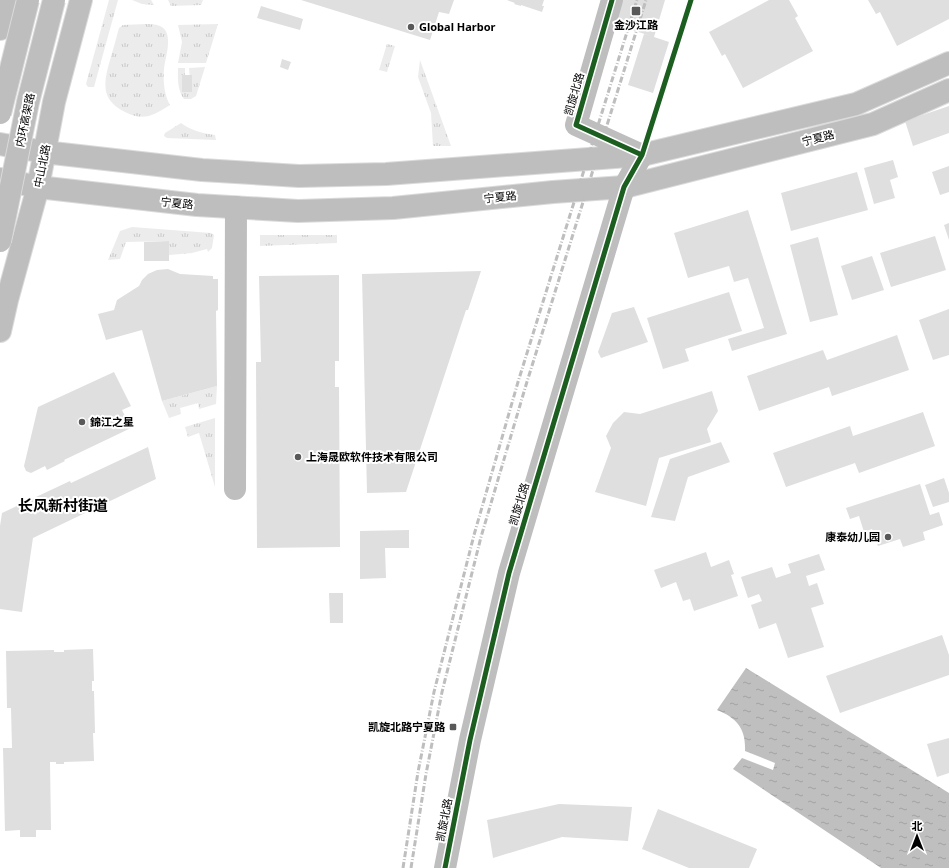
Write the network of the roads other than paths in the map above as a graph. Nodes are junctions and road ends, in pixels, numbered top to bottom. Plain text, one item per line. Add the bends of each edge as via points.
1 (7, 0) edge
2 (28, 0) edge
3 (54, 0) edge
4 (81, 0) edge
5 (612, 0) edge
6 (0, 29) edge
7 (949, 63) edge
8 (949, 90) edge
9 (0, 113) edge
10 (0, 144) edge
11 (44, 152) junction
12 (642, 154) junction
13 (0, 179) edge
14 (38, 187) junction
15 (624, 187) junction
16 (236, 207) junction
17 (0, 241) edge
18 (0, 331) edge
19 (235, 489) dead end
20 (445, 868) edge

1 - 6 main road
2 - 9 main road, bridge
3 - 17 main road, 内环高架路, bridge via 28,102
4 - 11 main road, 中山北路 via 54,102
5 - 12 main road, 凯旋北路 via 576,125
7 - 12 main road via 856,104
8 - 15 main road, 宁夏路 via 873,124
10 - 11 main road
11 - 12 main road via 202,170 299,176 386,174
11 - 14 main road, 中山北路
12 - 15 main road, 凯旋北路
13 - 14 main road
14 - 16 main road, 宁夏路
14 - 18 main road, 中山北路
15 - 16 main road, 宁夏路 via 393,208 298,211
15 - 20 main road, 凯旋北路 via 509,573 470,740
16 - 19 main road

